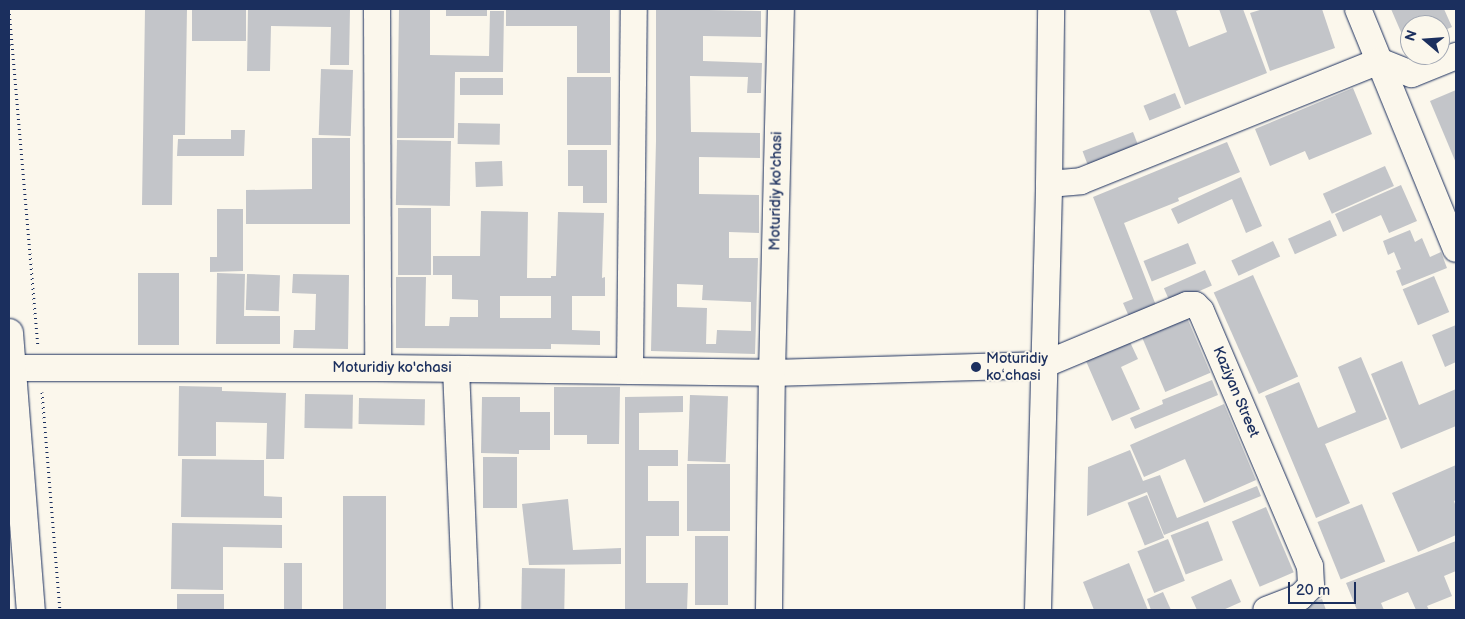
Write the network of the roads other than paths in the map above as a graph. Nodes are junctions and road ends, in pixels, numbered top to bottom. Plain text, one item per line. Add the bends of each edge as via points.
1 (377, 9) edge
2 (634, 9) edge
3 (780, 9) edge
4 (1051, 9) edge
5 (1358, 9) edge
6 (1456, 56) edge
7 (1379, 61) junction
8 (1049, 184) junction
9 (1456, 249) edge
10 (9, 332) edge
11 (1043, 365) junction
12 (11, 368) junction
13 (378, 368) junction
14 (456, 369) junction
15 (630, 370) junction
16 (772, 373) junction
17 (16, 518) edge
18 (466, 606) dead end
19 (31, 610) edge
20 (769, 610) edge
21 (1038, 610) edge
22 (1266, 610) edge

1 - 13 street
2 - 15 street
3 - 16 street, Moturidiy ko'chasi
4 - 8 street
5 - 7 street
6 - 7 street via 1412,74
7 - 8 street via 1081,182
7 - 9 street
8 - 11 street
10 - 12 street
11 - 16 street, Moturidiy ko'chasi
11 - 21 street
11 - 22 street, Kaziyan Street via 1187,305 1195,305 1201,311 1310,566 1311,586 1300,597
12 - 13 street, Moturidiy ko'chasi
12 - 17 street
13 - 14 street, Moturidiy ko'chasi
14 - 15 street, Moturidiy ko'chasi
14 - 18 street
15 - 16 street, Moturidiy ko'chasi
16 - 20 street, Moturidiy ko'chasi
17 - 19 street

